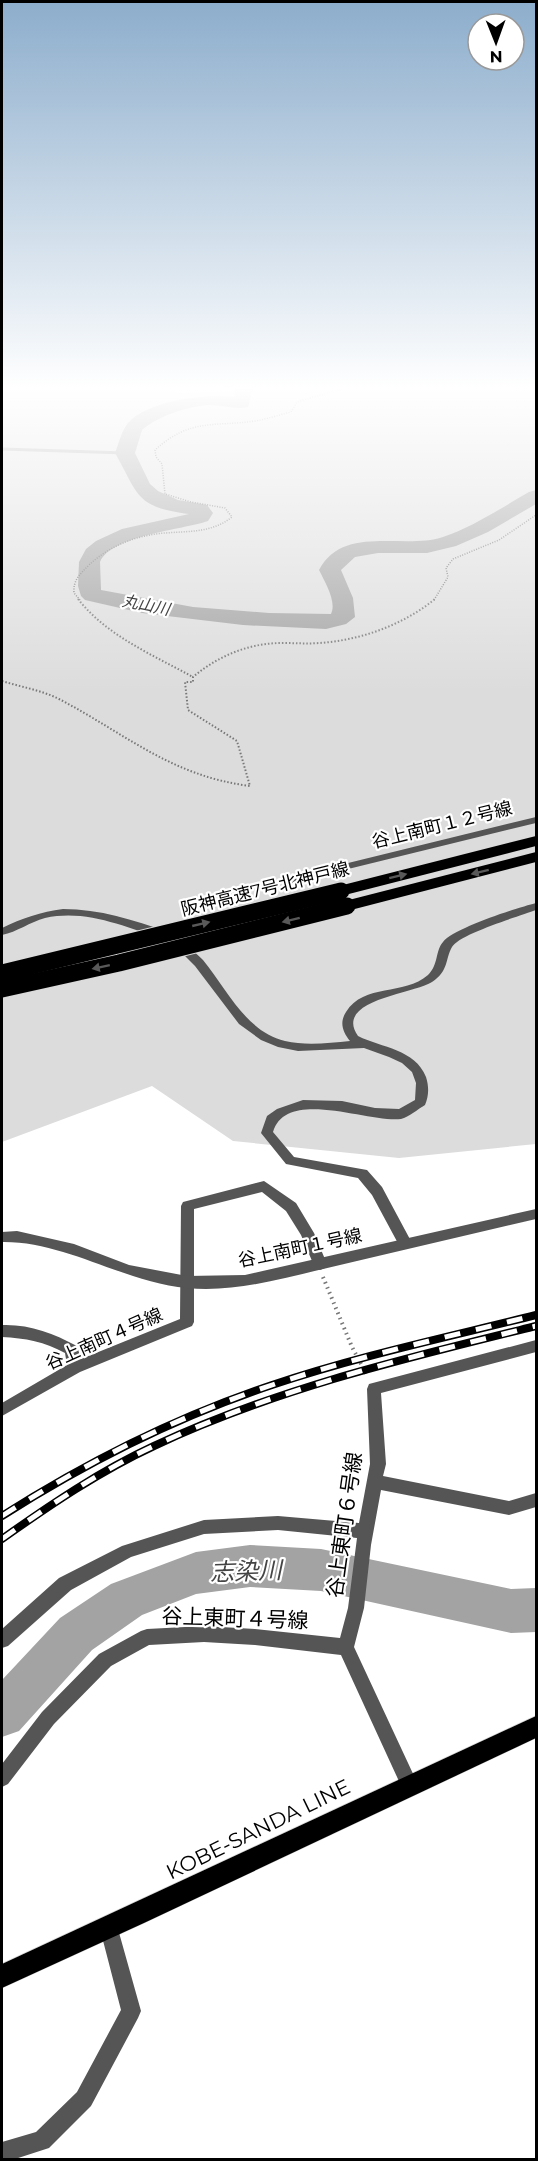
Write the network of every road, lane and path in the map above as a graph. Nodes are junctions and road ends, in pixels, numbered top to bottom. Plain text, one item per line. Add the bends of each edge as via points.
1 (165, 490) edge
2 (537, 515) edge
3 (193, 677) junction
4 (2, 681) edge
5 (537, 820) edge
6 (537, 841) edge
7 (537, 857) edge
8 (287, 881) dead end
9 (344, 898) junction
10 (537, 906) edge
11 (2, 932) edge
12 (2, 973) edge
13 (2, 989) edge
14 (362, 1045) junction
15 (537, 1214) edge
16 (2, 1237) edge
17 (405, 1243) junction
18 (320, 1264) junction
19 (324, 1279) dead end
20 (186, 1282) junction
21 (2, 1331) edge
22 (537, 1346) edge
23 (75, 1368) junction
24 (374, 1389) junction
25 (2, 1410) edge
26 (376, 1482) junction
27 (537, 1500) edge
28 (365, 1538) junction
29 (2, 1640) edge
30 (346, 1647) junction
31 (537, 1727) edge
32 (2, 1778) edge
33 (409, 1784) junction
34 (109, 1929) junction
35 (2, 1976) edge
36 (2, 2152) edge

1 - 3 path via 165,494 191,502 225,508 232,517 214,527 129,540 99,554 76,579 74,593 82,606 116,633
2 - 3 path via 499,540 453,560 446,568 448,578 435,600 391,625 361,636 322,643 246,647
3 - 4 path via 193,682 185,682 188,710 237,741 250,786 224,785 173,764 57,698
5 - 8 street, 谷上南町１２号線
9 -> 6 highway, 阪神高速7号北神戸線
7 -> 9 highway, 阪神高速7号北神戸線
12 -> 9 highway, 阪神高速7号北神戸線, bridge
9 -> 13 highway, 阪神高速7号北神戸線, bridge via 119,963
10 - 14 street via 462,933 447,944 444,963 432,978 356,1005 347,1029 352,1039
11 - 14 street via 33,918 63,912 90,911 116,917 170,937 201,965 232,1011 261,1035 299,1046
14 - 17 street via 381,1048 414,1065 422,1082 421,1102 401,1113 303,1105 271,1119 267,1133 290,1161 362,1174 377,1191
15 - 17 street, 谷上南町１号線
16 - 20 street, 谷上南町１号線 via 17,1236 74,1249 128,1270
17 - 18 street, 谷上南町１号線
18 - 20 street, 谷上南町１号線 via 244,1281
18 - 20 street, 谷上南町４号線 via 291,1207 264,1186 188,1206
19 - 24 path
20 - 23 street, 谷上南町４号線 via 187,1322
21 - 23 street via 18,1330 53,1339 72,1350
22 - 24 street
23 - 25 street, 谷上南町４号線
24 - 26 street, 谷上東町６号線
26 - 27 street via 509,1508
26 - 28 street, 谷上東町６号線
28 - 29 street via 278,1523 204,1527 128,1551 65,1584
28 - 30 street, 谷上東町６号線 via 356,1608
30 - 32 street, 谷上東町４号線 via 255,1636 147,1637 105,1660 48,1718
30 - 33 street
31 - 33 main road, KOBE-SANDA LINE
33 - 34 main road, KOBE-SANDA LINE
34 - 35 main road, KOBE-SANDA LINE
34 - 36 street via 131,2011 84,2099 42,2141

